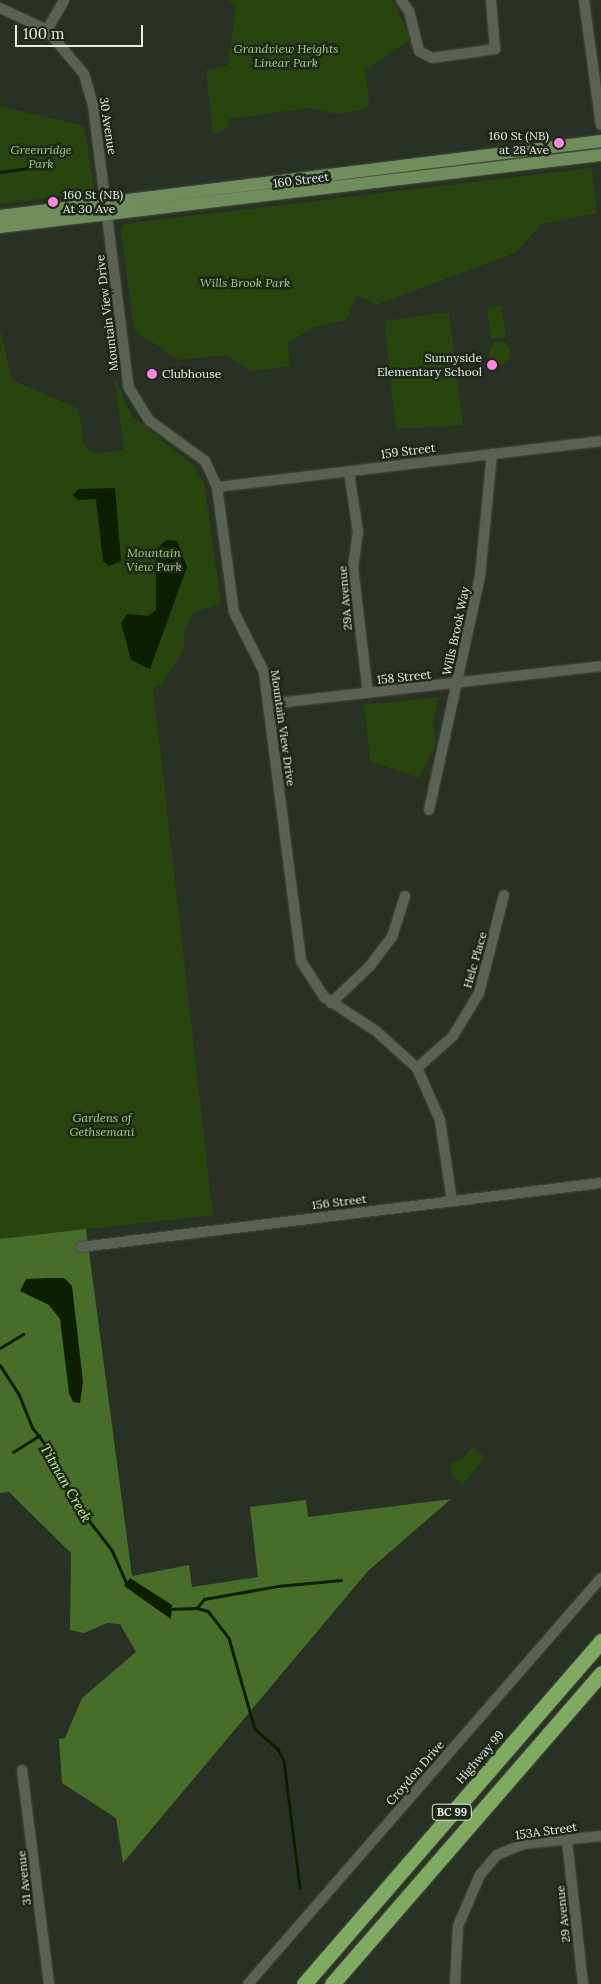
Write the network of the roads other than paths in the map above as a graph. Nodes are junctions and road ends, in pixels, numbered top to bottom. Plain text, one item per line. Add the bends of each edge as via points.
1 (64, 0) edge
2 (401, 0) edge
3 (491, 0) edge
4 (584, 0) edge
5 (0, 8) edge
6 (47, 30) junction
7 (601, 125) edge
8 (601, 140) edge
9 (601, 155) edge
10 (106, 201) junction
11 (108, 214) junction
12 (0, 216) edge
13 (0, 227) edge
14 (601, 441) edge
15 (492, 454) junction
16 (349, 472) junction
17 (217, 487) junction
18 (601, 666) edge
19 (458, 684) junction
20 (368, 693) junction
21 (269, 704) junction
22 (430, 810) dead end
23 (504, 895) dead end
24 (405, 896) dead end
25 (331, 1003) junction
26 (417, 1068) junction
27 (601, 1183) edge
28 (452, 1201) junction
29 (81, 1247) dead end
30 (601, 1578) edge
31 (601, 1641) edge
32 (601, 1674) edge
33 (22, 1770) dead end
34 (601, 1836) edge
35 (567, 1841) junction
36 (49, 1984) edge
37 (248, 1984) edge
38 (304, 1984) edge
39 (332, 1984) edge
40 (455, 1984) edge
41 (583, 1984) edge

1 - 6 street
2 - 3 street via 409,11 419,51 432,58 495,49
4 - 7 street
5 - 6 street
6 - 10 street, 30 Avenue via 84,74 94,104
8 - 10 main road, 160 Street
9 - 11 main road, 160 Street
10 - 11 street, 30 Avenue
10 - 12 main road, 160 Street
11 - 13 main road, 160 Street
11 - 17 street, Mountain View Drive via 132,398 150,421 205,462
14 - 15 street, 159 Street
15 - 16 street, 159 Street
15 - 19 street, Wills Brook Way via 480,576
16 - 17 street, 159 Street
16 - 20 street, 29A Avenue via 358,532 353,568
17 - 21 street, Mountain View Drive via 234,612 264,672
18 - 19 street, 158 Street
19 - 20 street, 158 Street
19 - 22 street, Wills Brook Way
20 - 21 street, 158 Street
21 - 25 street, Mountain View Drive via 301,961 311,982
23 - 26 street, Helc Place via 479,993 453,1036
24 - 25 street via 392,937
25 - 26 street, Mountain View Drive via 376,1031
26 - 28 street, Mountain View Drive via 440,1120
27 - 28 street, 156 Street
28 - 29 street, 156 Street
30 - 37 street, Croydon Drive
31 - 38 highway, Highway 99 / BC 99
32 - 39 highway, BC 99
33 - 36 street, 31 Avenue
34 - 35 street, 153A Street
35 - 40 street, 153A Street via 523,1844 497,1855 480,1875 458,1926
35 - 41 street, 29 Avenue

